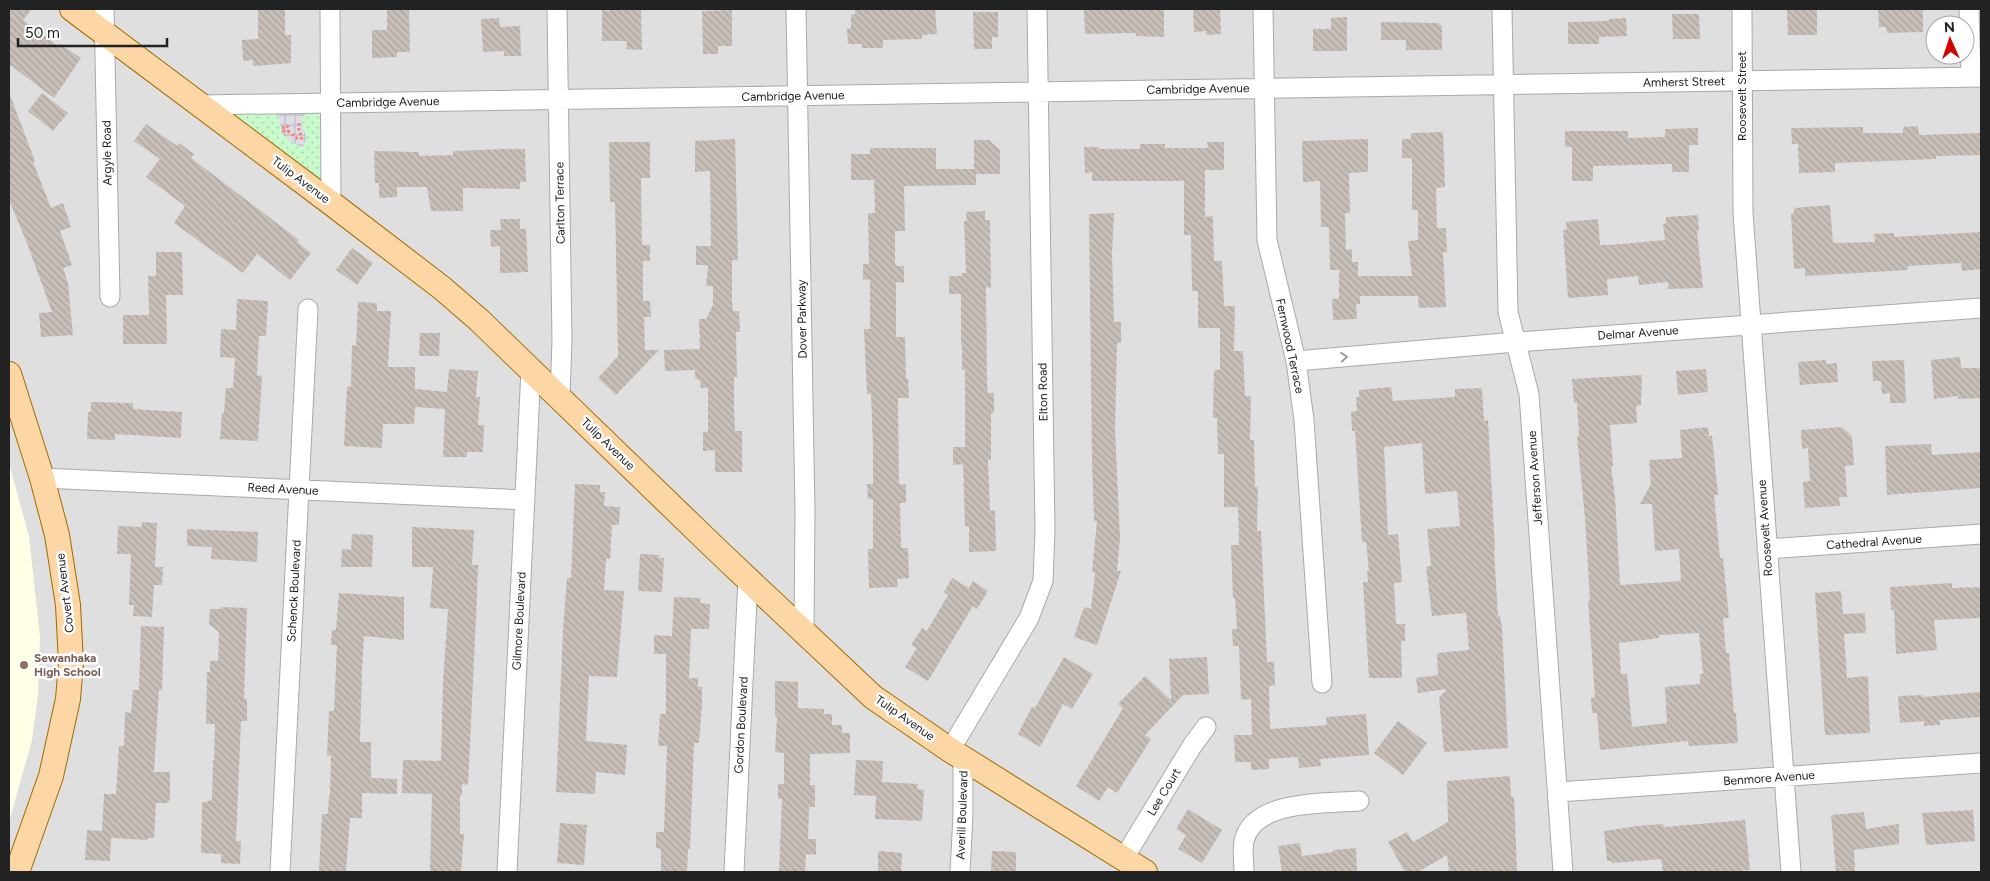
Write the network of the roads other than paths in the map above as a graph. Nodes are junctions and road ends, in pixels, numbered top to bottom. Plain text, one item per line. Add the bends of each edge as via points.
1 (72, 9) edge
2 (104, 9) edge
3 (330, 9) edge
4 (557, 9) edge
5 (796, 9) edge
6 (1037, 9) edge
7 (1263, 9) edge
8 (1502, 9) edge
9 (1742, 9) edge
10 (1969, 9) edge
11 (104, 33) junction
12 (1976, 77) edge
13 (1743, 81) junction
14 (1503, 85) junction
15 (1386, 87) joint
16 (1265, 88) junction
17 (1038, 92) junction
18 (798, 96) junction
19 (558, 100) junction
20 (331, 103) junction
21 (200, 105) junction
22 (1743, 183) joint
23 (331, 203) junction
24 (110, 297) dead end
25 (1981, 308) edge
26 (308, 309) dead end
27 (1750, 325) junction
28 (1516, 342) junction
29 (1296, 361) junction
30 (531, 370) junction
31 (9, 374) edge
32 (560, 397) junction
33 (42, 478) junction
34 (299, 490) junction
35 (525, 500) junction
36 (1981, 534) edge
37 (1767, 549) junction
38 (748, 578) junction
39 (804, 630) junction
40 (1322, 683) dead end
41 (1206, 727) dead end
42 (957, 754) junction
43 (1981, 763) edge
44 (1784, 777) junction
45 (1558, 792) junction
46 (1359, 801) dead end
47 (1124, 858) junction
48 (17, 872) edge
49 (280, 872) edge
50 (507, 872) edge
51 (734, 872) edge
52 (960, 872) edge
53 (1145, 872) edge
54 (1244, 872) edge
55 (1564, 872) edge
56 (1791, 872) edge

1 - 11 main road, Tulip Avenue
2 - 11 street, Argyle Road
3 - 20 street
4 - 19 street, Carlton Terrace
5 - 18 street, Dover Parkway
6 - 17 street, Elton Road
7 - 16 street, Fernwood Terrace
8 - 14 street, Jefferson Avenue
9 - 13 street, Roosevelt Street
10 - 12 street
11 - 21 main road, Tulip Avenue
11 - 24 street, Argyle Road
12 - 13 street, Amherst Street
13 - 14 street, Amherst Street
13 - 22 street, Roosevelt Street
14 - 15 street, Amherst Street
14 - 28 street, Jefferson Avenue via 1508,312
15 - 16 street, Cambridge Avenue
16 - 17 street, Cambridge Avenue
16 - 29 street, Fernwood Terrace via 1267,240
17 - 18 street, Cambridge Avenue
17 - 42 street, Elton Road via 1046,530 1043,581 1029,618
18 - 19 street, Cambridge Avenue
18 - 39 street, Dover Parkway
19 - 20 street, Cambridge Avenue
19 - 32 street, Carlton Terrace
20 - 21 street, Cambridge Avenue
20 - 23 street
21 - 23 main road, Tulip Avenue
22 - 27 street, Roosevelt Avenue
23 - 30 main road, Tulip Avenue via 442,288
25 - 27 street, Delmar Avenue
26 - 34 street, Schenck Boulevard
27 - 28 street, Delmar Avenue
27 - 37 street, Roosevelt Avenue
29 -> 28 street, Delmar Avenue
28 - 45 street, Jefferson Avenue via 1529,394
29 - 40 street, Fernwood Terrace via 1304,420
30 - 32 main road, Tulip Avenue
30 - 35 street, Gilmore Boulevard
31 - 33 main road, Covert Avenue
32 - 38 main road, Tulip Avenue
33 - 34 street, Reed Avenue
33 - 48 main road, Covert Avenue via 57,535 68,605 71,663 68,699 51,776
34 - 35 street, Reed Avenue
34 - 49 street, Schenck Boulevard
35 - 50 street, Gilmore Boulevard
36 - 37 street, Cathedral Avenue
37 - 44 street, Roosevelt Avenue
38 - 39 main road, Tulip Avenue
38 - 51 street, Gordon Boulevard
39 - 42 main road, Tulip Avenue via 873,697
41 - 47 street, Lee Court
42 - 47 main road, Tulip Avenue
42 - 52 street, Averill Boulevard via 963,815
43 - 44 street, Benmore Avenue
44 - 45 street, Benmore Avenue
44 - 56 street, Roosevelt Avenue
45 - 55 street, Jefferson Avenue
46 - 54 street via 1284,807 1258,820 1250,827 1244,842
47 - 53 main road, Tulip Avenue

